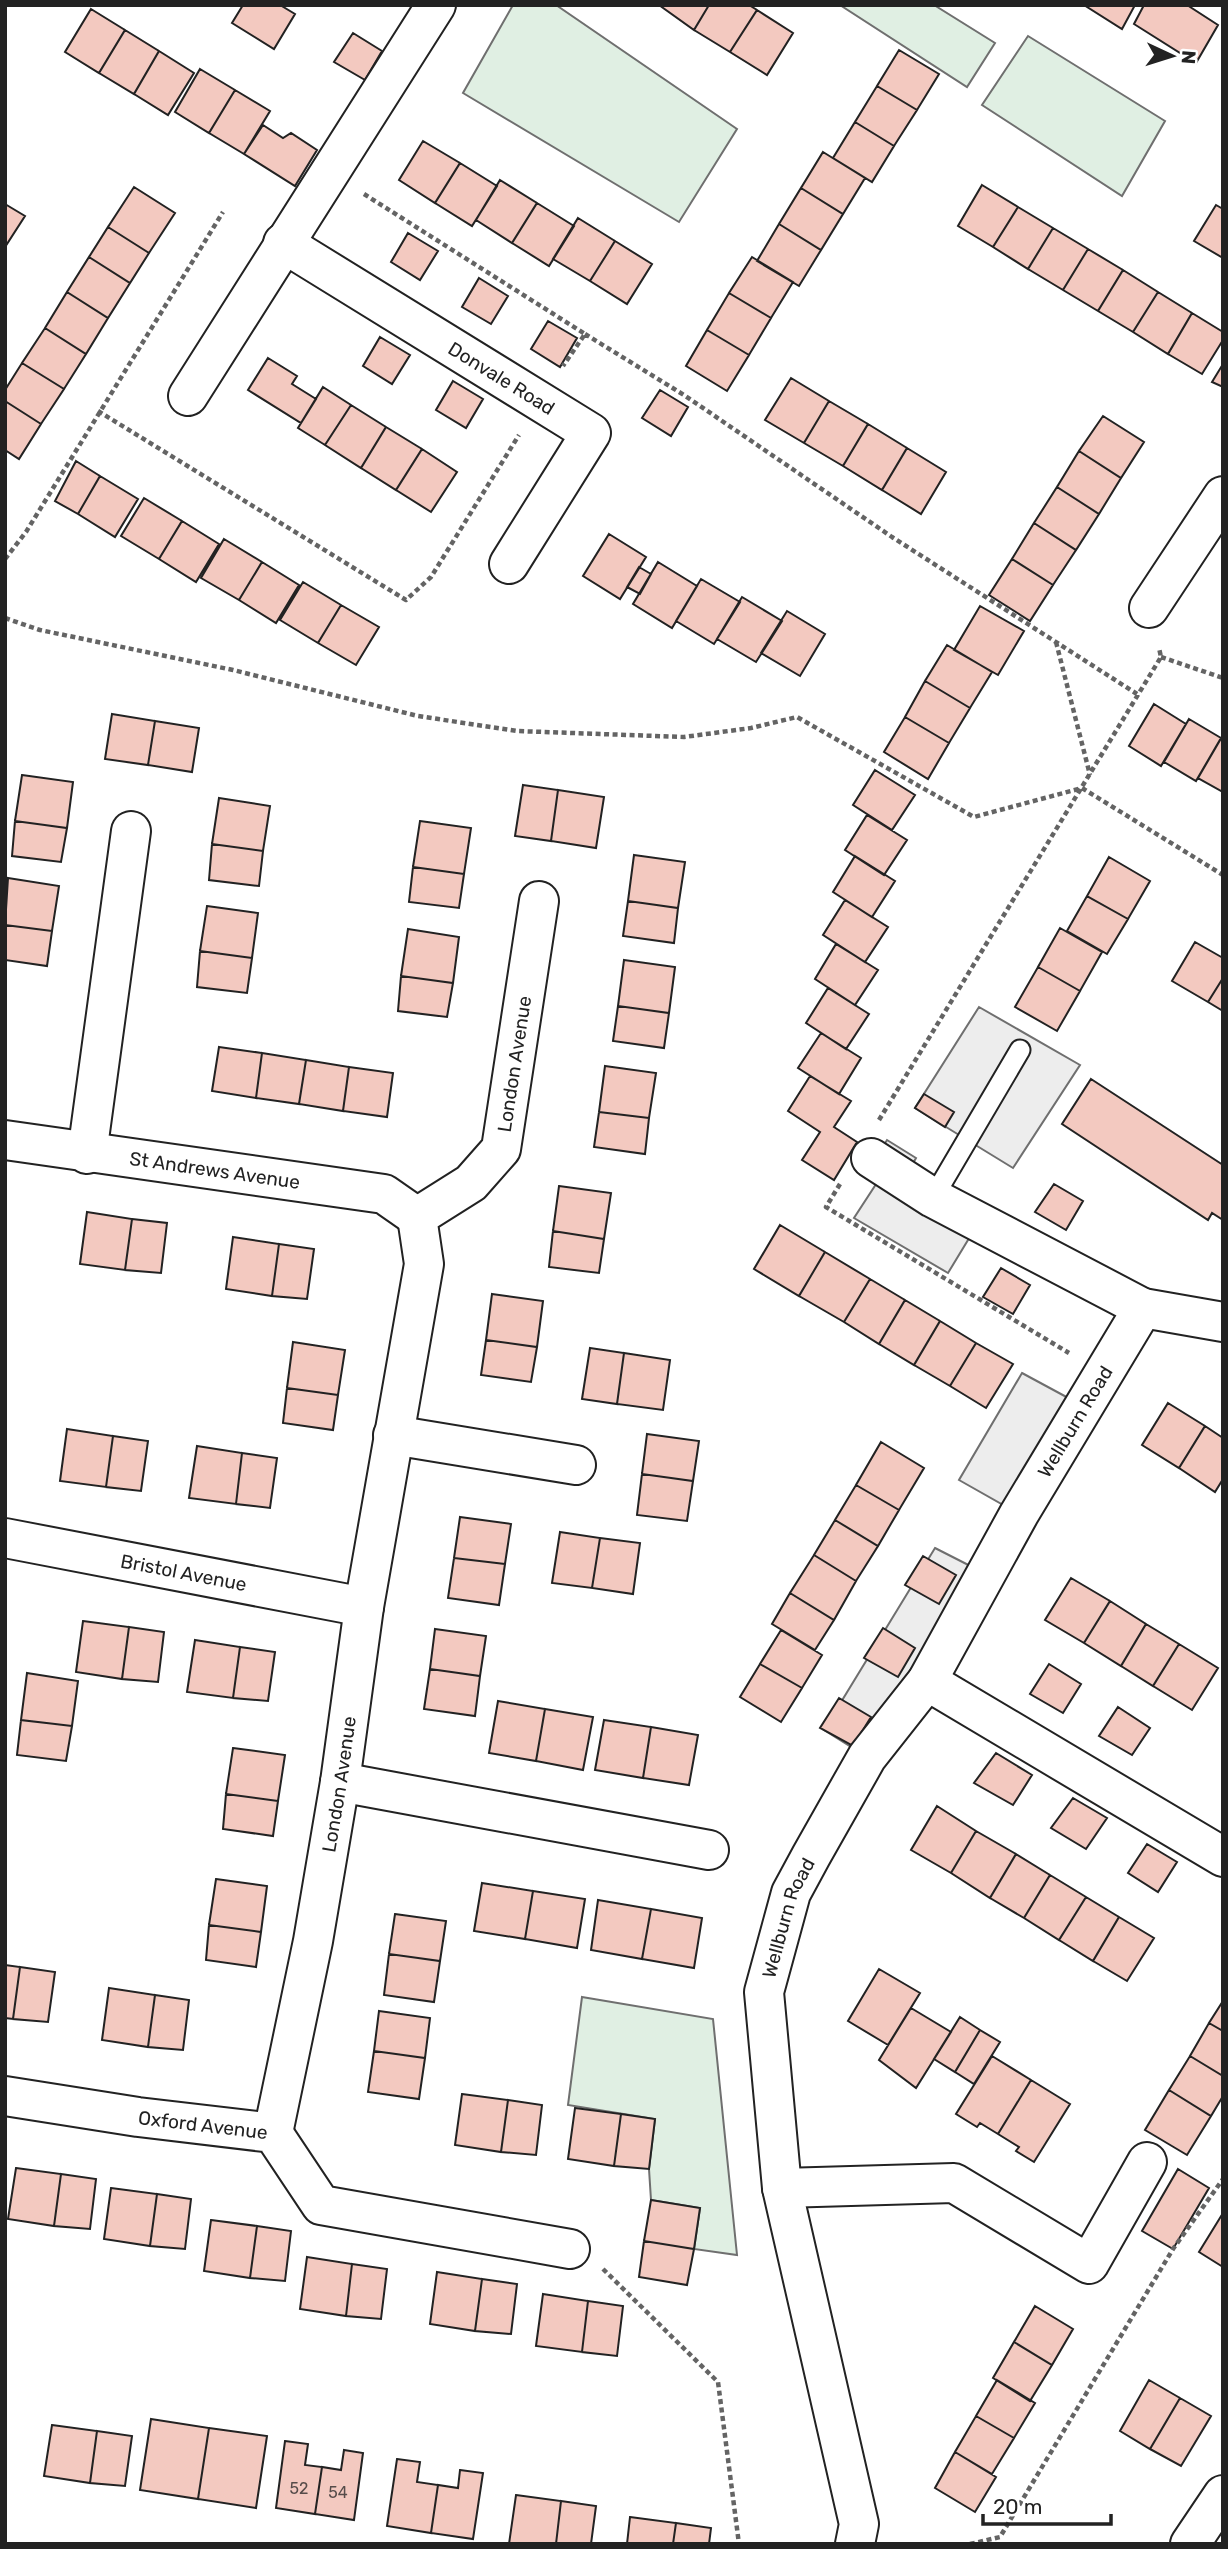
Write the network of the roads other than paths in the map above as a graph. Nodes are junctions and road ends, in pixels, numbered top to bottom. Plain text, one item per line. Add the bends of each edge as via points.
1 (436, 5) edge
2 (283, 243) junction
3 (188, 396) dead end
4 (1223, 496) edge
5 (509, 564) dead end
6 (1149, 608) road end
7 (131, 831) dead end
8 (539, 901) dead end
9 (1020, 1050) dead end
10 (5, 1140) edge
11 (87, 1154) junction
12 (871, 1157) dead end
13 (933, 1198) junction
14 (417, 1217) junction
15 (1143, 1308) junction
16 (1223, 1322) edge
17 (393, 1435) junction
18 (576, 1465) dead end
19 (5, 1538) edge
20 (364, 1607) junction
21 (928, 1681) junction
22 (340, 1782) junction
23 (709, 1850) dead end
24 (1223, 1857) edge
25 (5, 2096) edge
26 (273, 2133) junction
27 (1147, 2162) dead end
28 (782, 2188) junction
29 (570, 2249) road end
30 (1223, 2495) edge
31 (855, 2544) edge
32 (1190, 2544) edge

1 - 2 street
2 - 3 street
2 - 5 street, Donvale Road via 591,433
4 - 6 street
7 - 11 street
8 - 14 street, London Avenue via 501,1149 471,1183
9 - 13 lane
10 - 11 street, St Andrews Avenue
11 - 14 street, St Andrews Avenue via 384,1194
12 - 13 street
13 - 15 street
14 - 17 street, London Avenue via 424,1264
15 - 16 street
15 - 21 street, Wellburn Road via 1019,1514
17 - 18 street
17 - 20 street, London Avenue
19 - 20 street, Bristol Avenue
20 - 22 street, London Avenue
21 - 24 street
21 - 28 street, Wellburn Road via 867,1757 791,1893 764,1992
22 - 23 street
22 - 26 street, London Avenue
25 - 26 street, Oxford Avenue
26 - 29 street, Oxford Avenue via 321,2205
27 - 28 street via 1089,2264 954,2183
28 - 31 street, Wellburn Road via 859,2524
30 - 32 street

